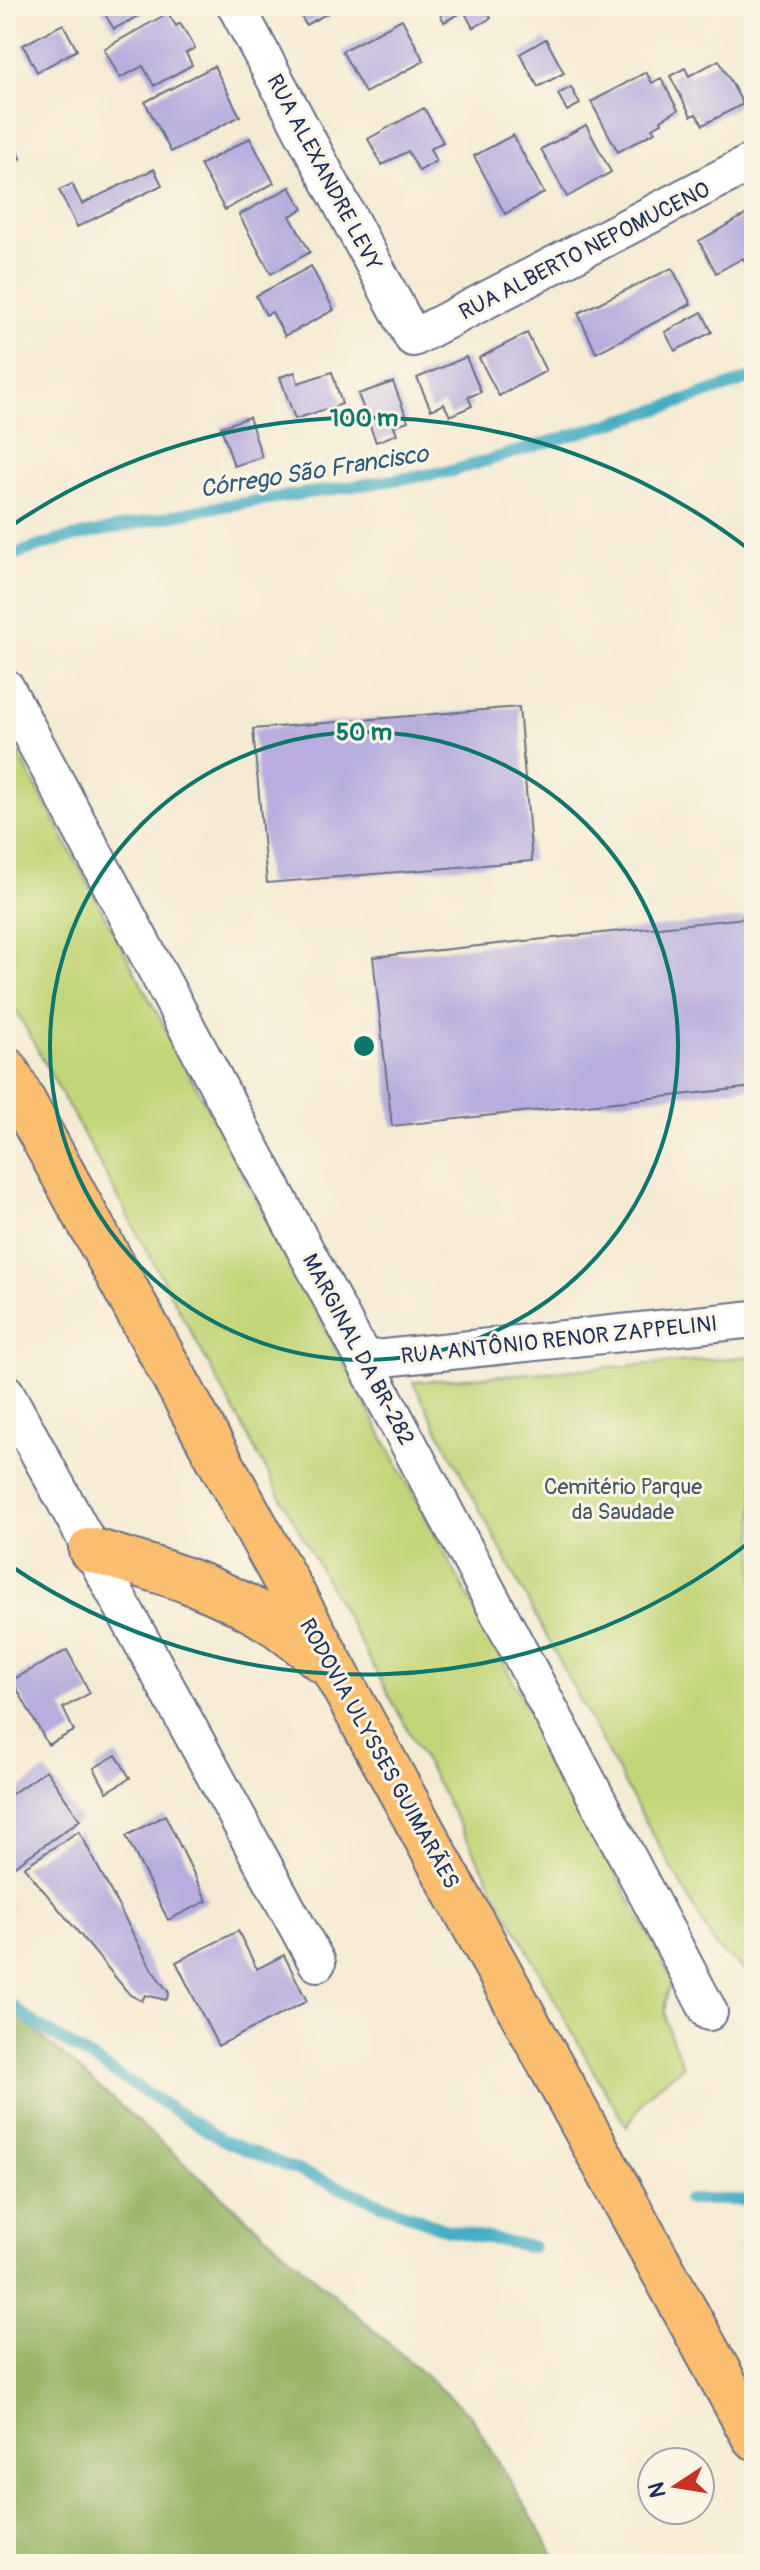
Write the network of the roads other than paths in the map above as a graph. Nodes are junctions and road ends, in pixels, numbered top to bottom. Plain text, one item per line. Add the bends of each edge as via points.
1 (236, 6) edge
2 (754, 161) edge
3 (413, 338) joint
4 (6, 688) edge
5 (6, 1070) edge
6 (754, 1319) edge
7 (365, 1360) junction
8 (6, 1393) edge
9 (91, 1550) junction
10 (334, 1670) junction
11 (317, 1963) dead end
12 (709, 2012) dead end
13 (754, 2437) edge

1 - 3 street, RUA ALEXANDRE LEVY
2 - 3 street, RUA ALBERTO NEPOMUCENO
4 - 7 street, MARGINAL DA BR-282
5 - 10 highway, RODOVIA ULYSSES GUIMARÃES
6 - 7 street, RUA ANTÔNIO RENOR ZAPPELINI
7 - 12 street, MARGINAL DA BR-282
8 - 9 street
9 - 10 highway via 171,1573 226,1596 277,1625
9 - 11 street
10 - 13 highway, RODOVIA ULYSSES GUIMARÃES

